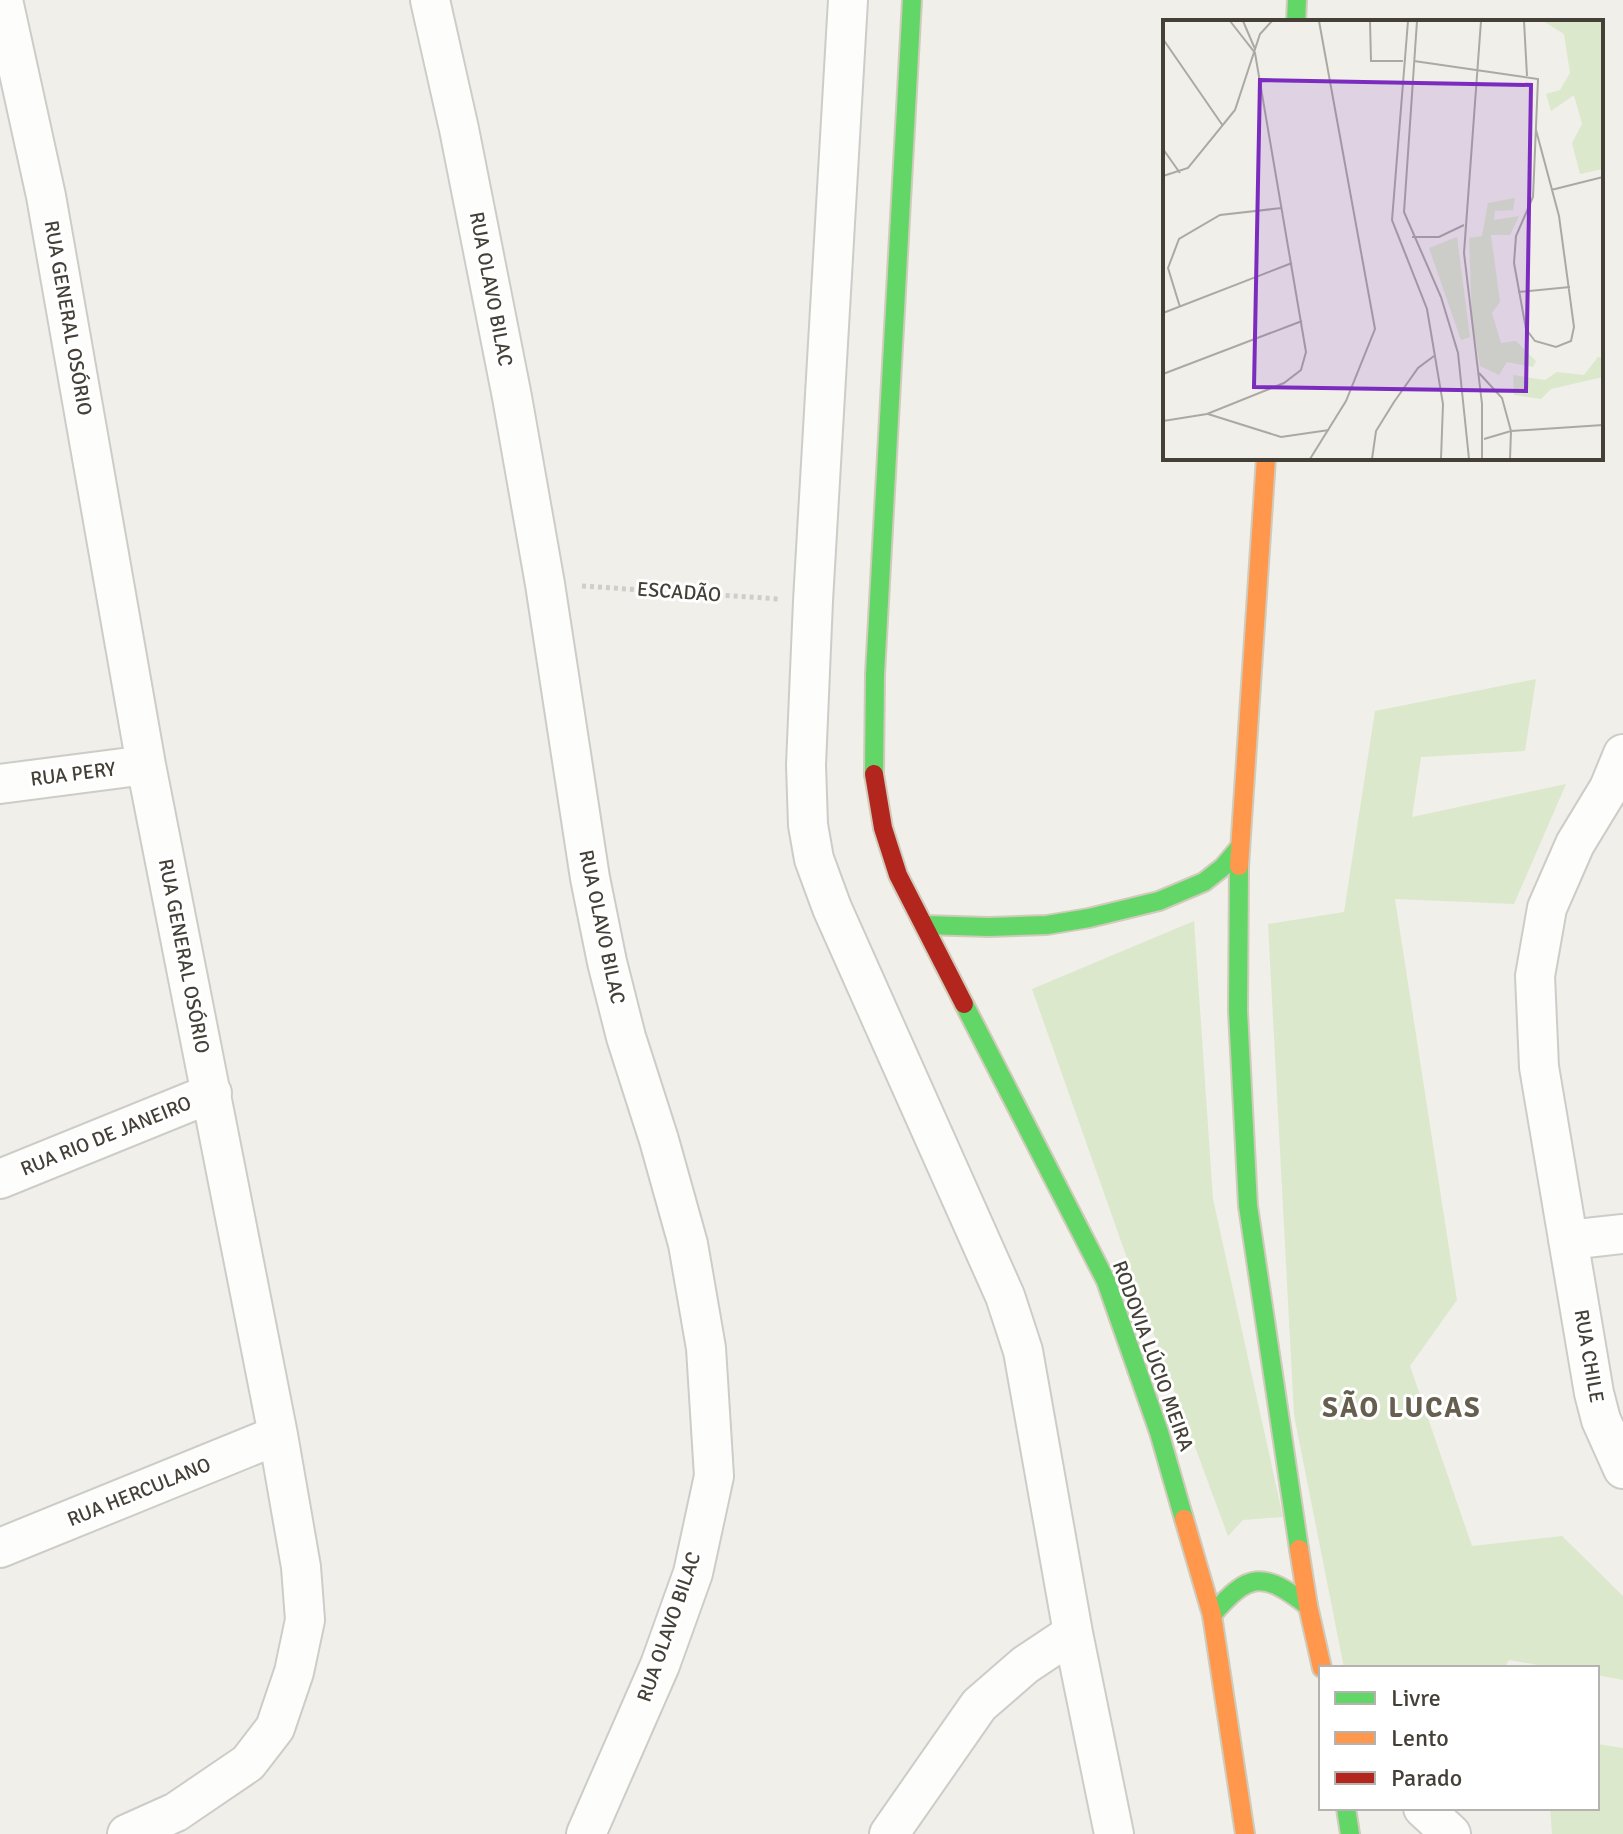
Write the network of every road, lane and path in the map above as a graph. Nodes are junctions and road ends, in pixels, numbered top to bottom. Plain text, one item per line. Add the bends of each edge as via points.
1 (3, 0) edge
2 (430, 0) edge
3 (848, 0) edge
4 (912, 0) edge
5 (1297, 0) edge
6 (1296, 20) edge
7 (1266, 460) edge
8 (545, 584) junction
9 (813, 601) junction
10 (1623, 754) edge
11 (146, 765) junction
12 (0, 784) edge
13 (1239, 848) junction
14 (924, 925) junction
15 (212, 1093) junction
16 (0, 1179) edge
17 (1623, 1234) edge
18 (1568, 1240) junction
19 (278, 1435) junction
20 (1623, 1469) edge
21 (0, 1548) edge
22 (1308, 1606) junction
23 (1212, 1615) junction
24 (1073, 1633) junction
25 (1322, 1666) edge
26 (1346, 1810) edge
27 (1425, 1810) edge
28 (127, 1834) edge
29 (586, 1834) edge
30 (889, 1834) edge
31 (1114, 1834) edge
32 (1245, 1834) edge
33 (1350, 1834) edge
34 (1451, 1834) edge

1 - 11 street, RUA GENERAL OSÓRIO via 46,196
2 - 8 street, RUA OLAVO BILAC
3 - 9 street
4 - 14 main road, RODOVIA LÚCIO MEIRA via 874,774 898,875
5 - 6 main road
7 - 13 main road
8 - 9 path, ESCADÃO
8 - 29 street, RUA OLAVO BILAC via 607,962 688,1244 706,1348 714,1476 693,1573 660,1665
9 - 24 street via 806,765 814,859 1023,1351
10 - 18 street, RUA CHILE via 1547,908 1535,976 1539,1067
11 - 12 street, RUA PERY
11 - 15 street, RUA GENERAL OSÓRIO
13 - 14 main road via 1204,882 1159,901 1047,925
13 - 22 main road via 1238,1011 1248,1206
14 - 23 main road, RODOVIA LÚCIO MEIRA via 1106,1281 1159,1432
15 - 16 street, RUA RIO DE JANEIRO
15 - 19 street, RUA GENERAL OSÓRIO
17 - 18 street
18 - 20 street, RUA CHILE via 1594,1393
19 - 21 street, RUA HERCULANO
19 - 28 street, RUA GENERAL OSÓRIO via 305,1620 275,1728 248,1763 176,1812
22 - 23 main road via 1286,1588 1264,1580 1230,1593
22 - 25 main road
23 - 32 main road, RODOVIA LÚCIO MEIRA
24 - 30 street via 979,1705
24 - 31 street
26 - 33 main road
27 - 34 street

